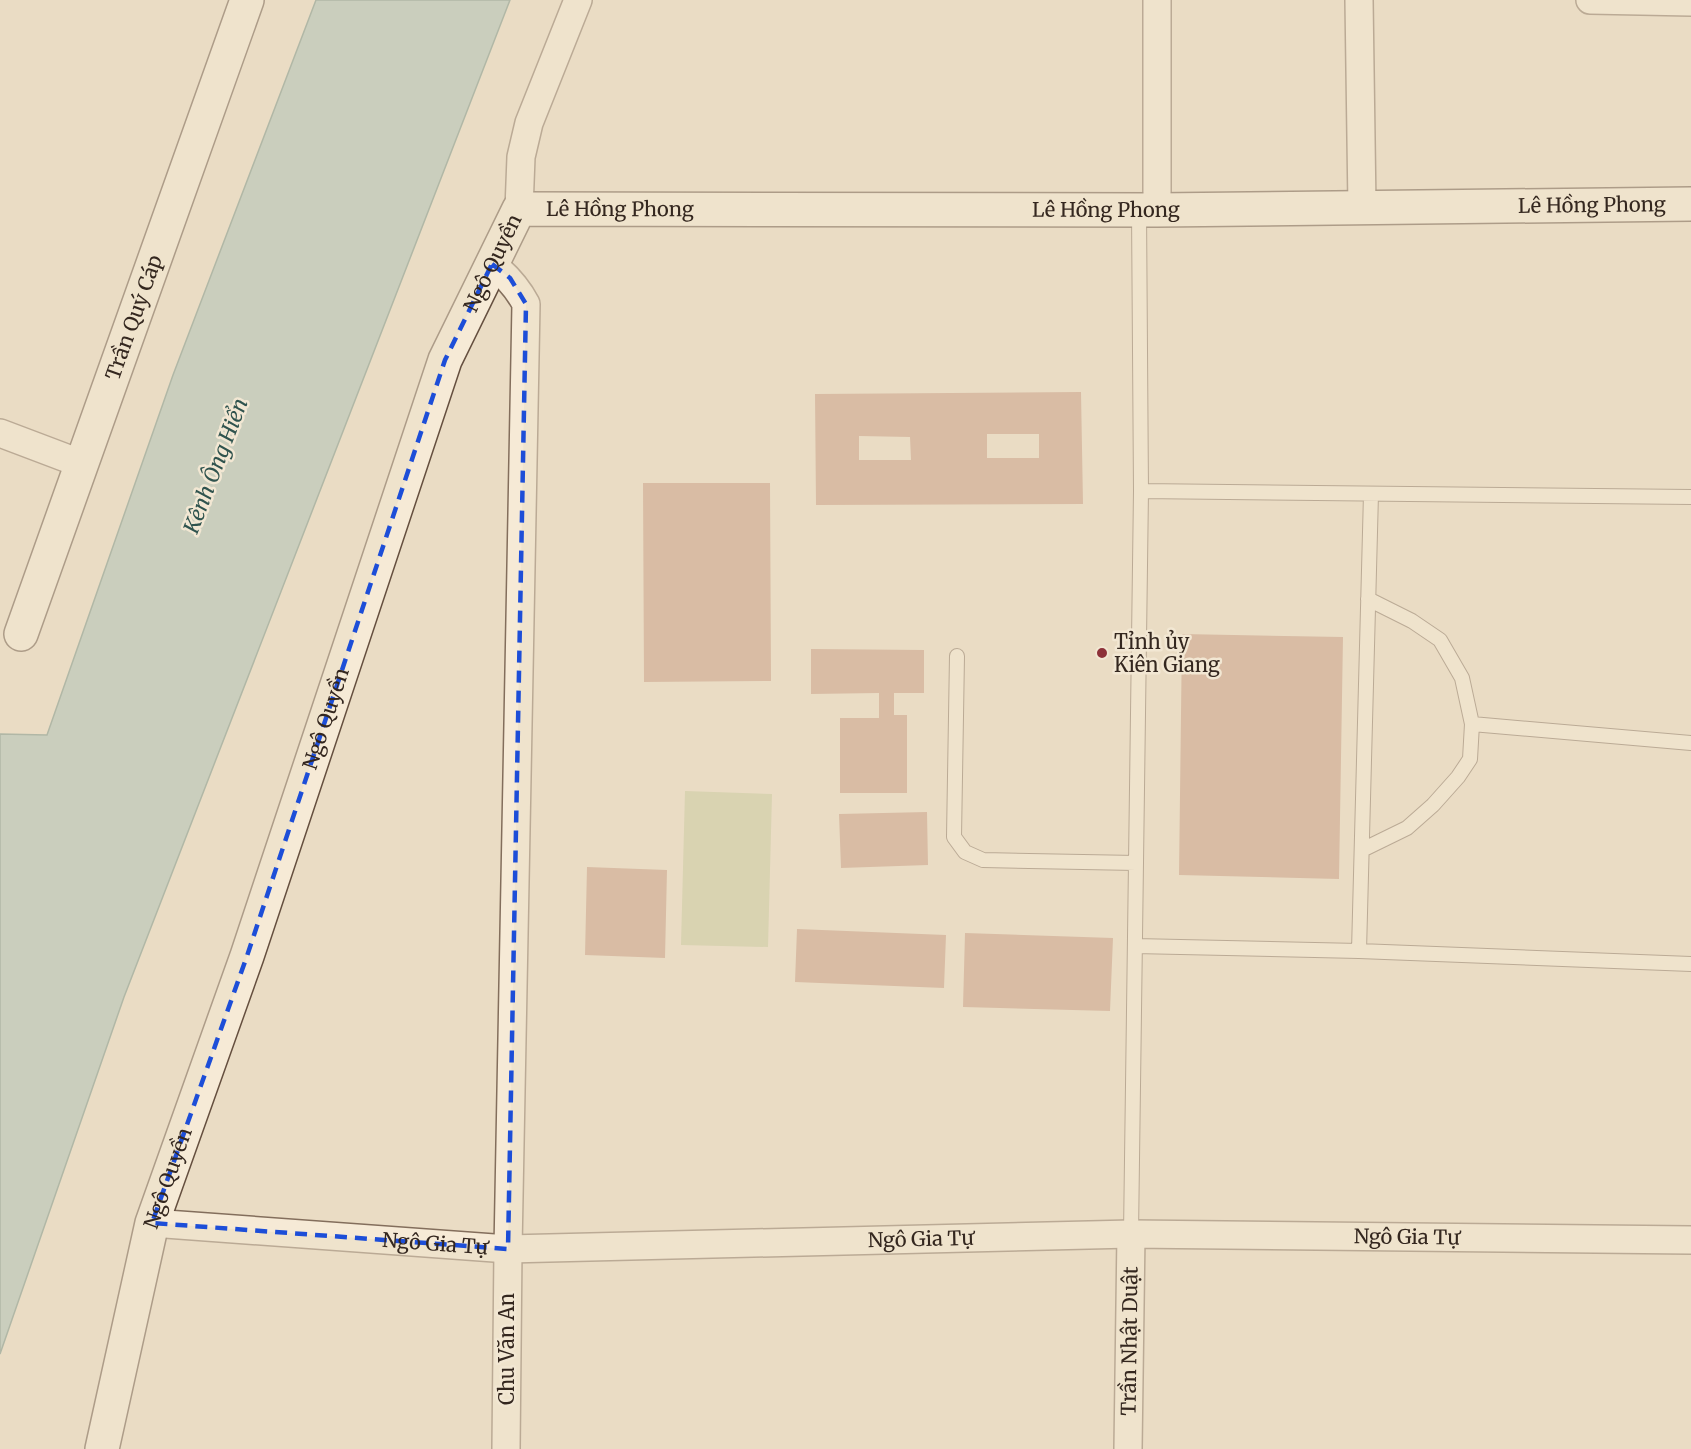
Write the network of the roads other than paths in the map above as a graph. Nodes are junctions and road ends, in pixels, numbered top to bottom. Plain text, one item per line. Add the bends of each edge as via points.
1 (247, 0) edge
2 (578, 0) edge
3 (1157, 0) edge
4 (1359, 0) edge
5 (1590, 0) edge
6 (1608, 0) edge
7 (1691, 2) edge
8 (1691, 204) edge
9 (1362, 207) junction
10 (519, 209) junction
11 (1148, 209) junction
12 (492, 264) junction
13 (0, 433) edge
14 (82, 464) junction
15 (1141, 491) junction
16 (1371, 494) junction
17 (1691, 497) edge
18 (1368, 599) junction
19 (21, 634) dead end
20 (957, 656) dead end
21 (1472, 724) junction
22 (1691, 742) edge
23 (1362, 849) junction
24 (1136, 863) junction
25 (1135, 946) junction
26 (1359, 951) junction
27 (1691, 964) edge
28 (152, 1223) junction
29 (1131, 1234) junction
30 (1691, 1240) edge
31 (508, 1249) junction
32 (102, 1449) edge
33 (506, 1449) edge
34 (1128, 1449) edge

1 - 14 street, Trần Quý Cáp
2 - 10 street, Ngô Quyền via 529,123 521,157
3 - 11 street
4 - 9 street
5 - 6 street
6 - 7 street
8 - 9 street, Lê Hồng Phong
9 - 11 street, Lê Hồng Phong
10 - 11 street, Lê Hồng Phong
10 - 12 street, Ngô Quyền
11 - 15 lane
12 - 28 street, Ngô Quyền via 444,360 247,956
12 - 31 street, Chu Văn An via 510,278 526,304
13 - 14 street
14 - 19 street, Trần Quý Cáp
15 - 16 lane
15 - 24 lane
16 - 17 lane
16 - 18 lane
18 - 21 lane via 1440,640 1462,678
18 - 23 lane
20 - 24 lane via 954,837 965,852 982,860
21 - 22 lane
21 - 23 lane via 1470,759 1458,777 1407,828
23 - 26 lane
24 - 25 lane
25 - 26 lane
25 - 29 lane
26 - 27 lane
28 - 31 street, Ngô Gia Tự
28 - 32 street, Ngô Quyền
29 - 30 street, Ngô Gia Tự
29 - 31 street, Ngô Gia Tự
29 - 34 street, Trần Nhật Duật
31 - 33 street, Chu Văn An

